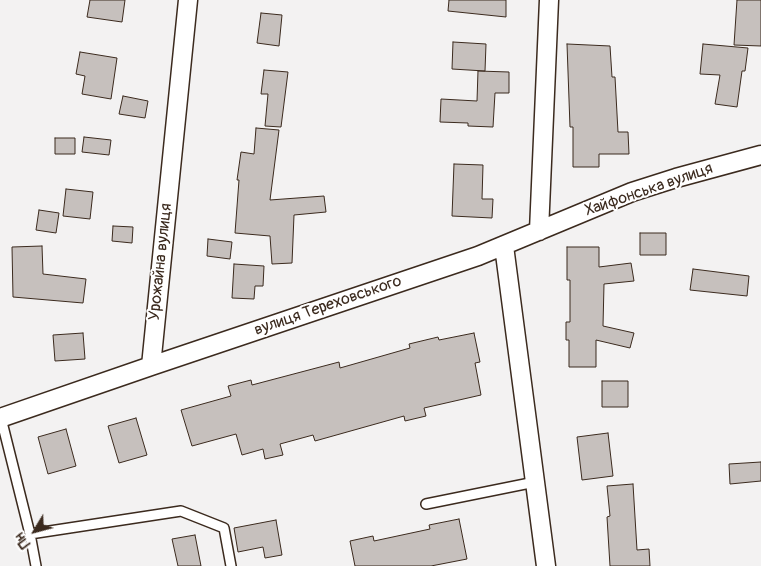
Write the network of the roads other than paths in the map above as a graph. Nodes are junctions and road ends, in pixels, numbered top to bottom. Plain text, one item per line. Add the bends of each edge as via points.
1 (188, 0) edge
2 (549, 0) edge
3 (761, 155) edge
4 (539, 231) junction
5 (504, 246) junction
6 (151, 366) junction
7 (0, 418) edge
8 (536, 482) junction
9 (426, 504) dead end
10 (30, 534) junction
11 (36, 566) edge
12 (231, 566) edge
13 (546, 566) edge

1 - 6 street, Урожайна вулиця
2 - 4 street
3 - 4 street, Хайфонська вулиця via 641,189
4 - 5 street, вулиця Тереховського
5 - 6 street, вулиця Тереховського
5 - 8 street
6 - 7 street
7 - 10 lane
8 - 9 lane
8 - 13 street
10 - 11 lane
10 - 12 lane via 181,512 224,528

